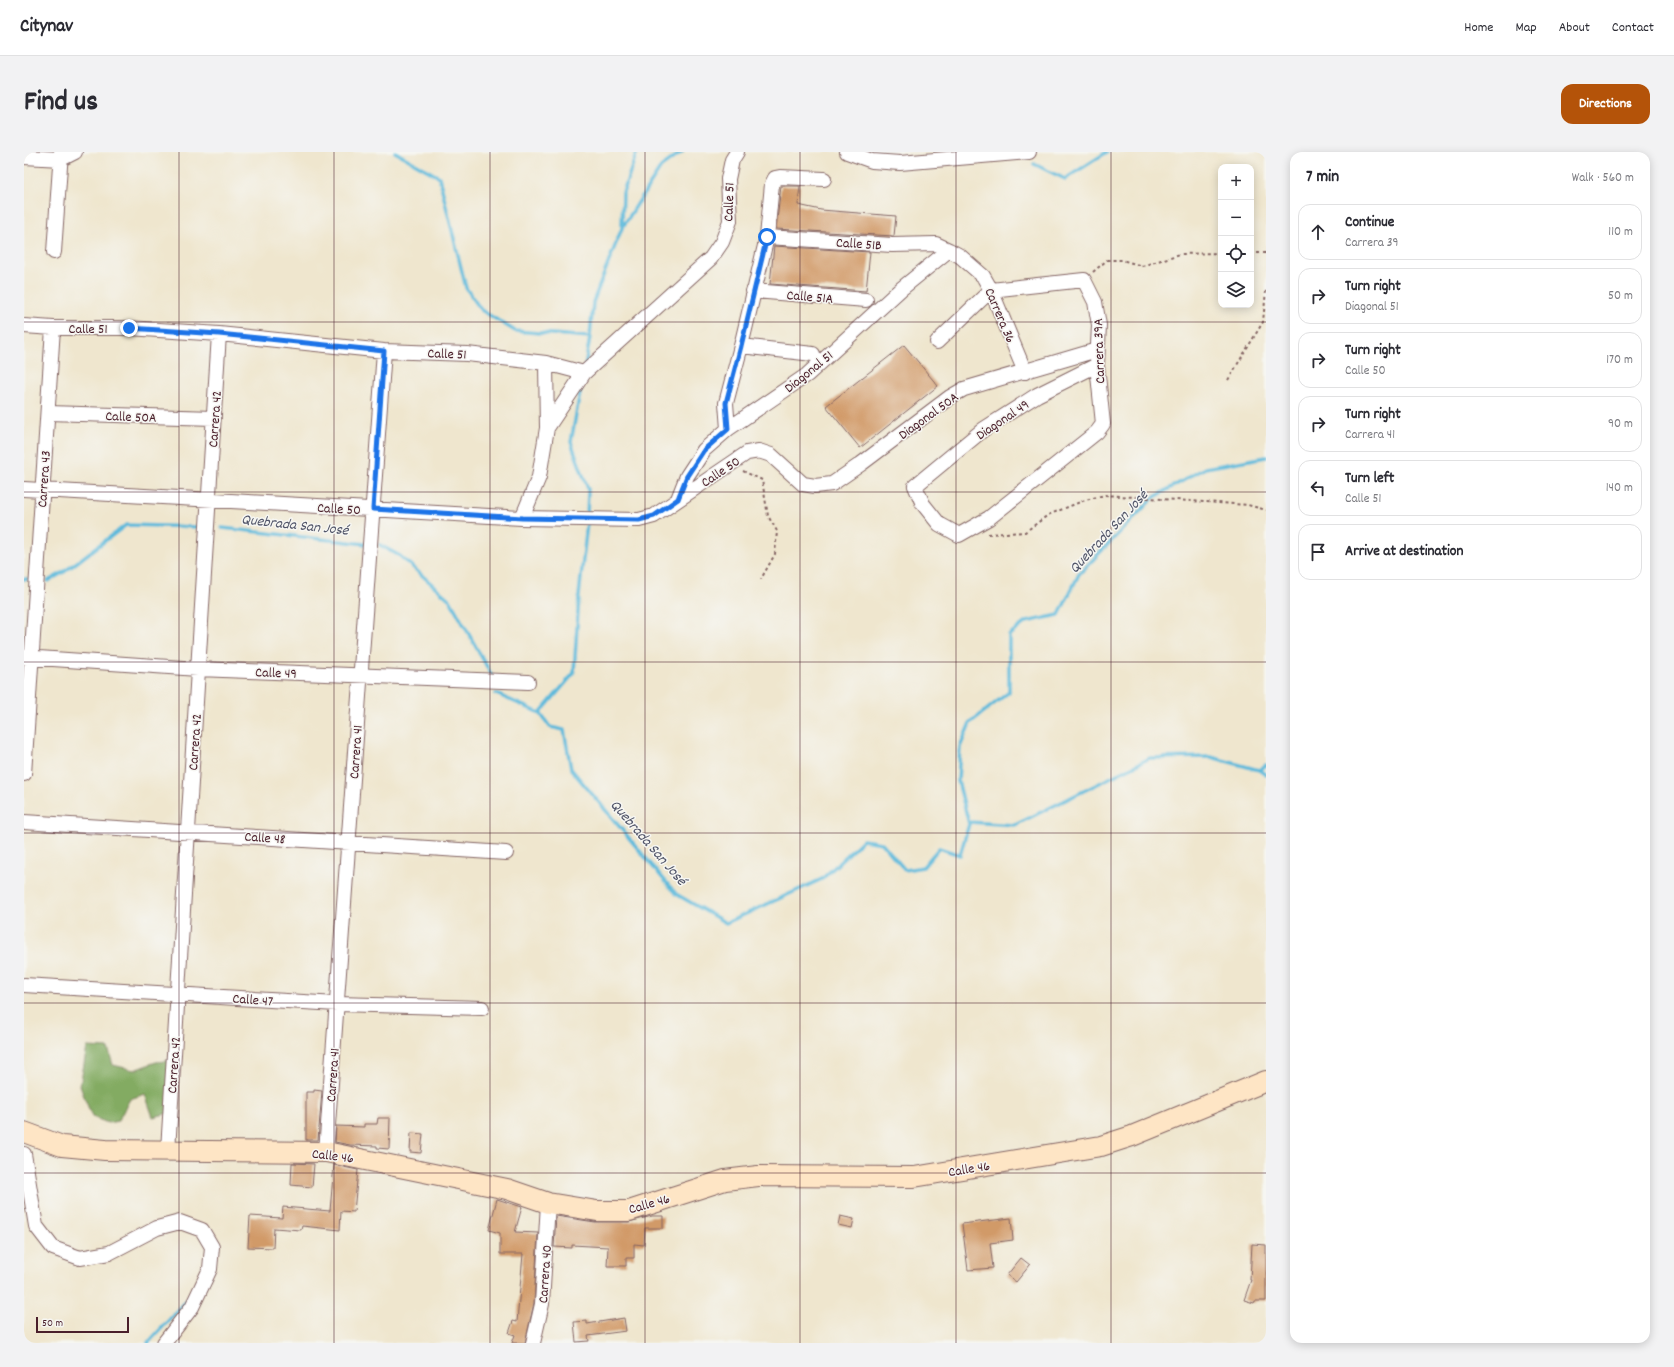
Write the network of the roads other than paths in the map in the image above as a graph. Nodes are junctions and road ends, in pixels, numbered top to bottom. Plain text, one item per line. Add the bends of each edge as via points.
1 (75, 152) edge
2 (737, 152) edge
3 (847, 152) edge
4 (1029, 152) edge
5 (61, 156) edge
6 (24, 157) edge
7 (824, 179) dead end
8 (767, 237) junction
9 (950, 250) junction
10 (54, 252) dead end
11 (991, 290) junction
12 (753, 291) junction
13 (866, 300) dead end
14 (24, 326) edge
15 (53, 328) junction
16 (219, 334) junction
17 (936, 342) dead end
18 (741, 346) junction
19 (1097, 350) junction
20 (384, 351) junction
21 (813, 354) dead end
22 (546, 363) junction
23 (1097, 365) junction
24 (1025, 372) junction
25 (584, 374) junction
26 (48, 413) junction
27 (214, 418) junction
28 (546, 428) junction
29 (728, 429) junction
30 (815, 486) joint
31 (24, 488) edge
32 (43, 489) junction
33 (678, 499) junction
34 (209, 501) junction
35 (373, 509) junction
36 (522, 518) junction
37 (958, 535) joint
38 (28, 657) edge
39 (198, 669) junction
40 (361, 675) junction
41 (528, 682) dead end
42 (25, 737) edge
43 (24, 774) edge
44 (24, 822) edge
45 (188, 833) junction
46 (349, 843) junction
47 (506, 853) dead end
48 (24, 985) edge
49 (178, 994) junction
50 (337, 1004) junction
51 (482, 1008) dead end
52 (1266, 1081) edge
53 (24, 1132) edge
54 (168, 1150) junction
55 (326, 1152) junction
56 (24, 1154) edge
57 (548, 1203) junction
58 (164, 1343) edge
59 (532, 1343) edge

1 - 5 street
2 - 25 street, Calle 51 via 732,160 728,179 730,221 722,242 710,258
3 - 4 street via 872,161 900,163
5 - 6 street
5 - 10 street
7 - 8 street via 775,178 772,184
8 - 9 street, Calle 51B via 892,245 936,244
8 - 12 street
9 - 11 street, Carrera 36 via 983,276
9 - 29 street, Diagonal 51 via 901,289 807,375
11 - 17 street
11 - 19 street, Carrera 39A via 1084,280 1095,302 1099,325
11 - 24 street, Carrera 36
12 - 13 street, Calle 51A
12 - 18 street
14 - 15 street, Calle 51
15 - 16 street, Calle 51 via 129,328
15 - 26 street, Carrera 43
16 - 20 street, Calle 51
16 - 27 street, Carrera 42
18 - 21 street
18 - 29 street via 726,403
19 - 23 street, Carrera 39A
19 - 24 street, Diagonal 50A
20 - 22 street, Calle 51 via 467,354
20 - 35 street, Carrera 41
22 - 25 street, Calle 51
22 - 28 street
23 - 37 street, Carrera 39A via 1103,424 1097,432 989,518
23 - 37 street, Diagonal 49 via 1037,395 984,428 915,486 923,504 939,524
24 - 30 street, Diagonal 50A via 964,390 950,397 832,484
25 - 28 street
26 - 27 street, Calle 50A
26 - 32 street, Carrera 43
27 - 34 street, Carrera 42
28 - 36 street via 539,477
29 - 33 street, Diagonal 51 via 704,450 687,476
30 - 33 street, Calle 50 via 803,484 771,455 748,453
31 - 32 street, Calle 50
32 - 34 street, Calle 50
32 - 38 street, Carrera 43
33 - 36 street, Calle 50 via 654,516 639,520
34 - 35 street, Calle 50
34 - 39 street, Carrera 42
35 - 36 street, Calle 50
35 - 40 street, Carrera 41
38 - 39 street, Calle 49
38 - 42 street, Carrera 43
39 - 40 street, Calle 49
39 - 45 street, Carrera 42
40 - 41 street, Calle 49
40 - 46 street, Carrera 41
42 - 43 street, Carrera 43
44 - 45 street, Calle 48
45 - 46 street, Calle 48
45 - 49 street, Carrera 42
46 - 47 street, Calle 48
46 - 50 street, Carrera 41
48 - 49 street, Calle 47
49 - 50 street, Calle 47
49 - 54 street, Carrera 42
50 - 51 street, Calle 47
50 - 55 street, Carrera 41
52 - 57 street, Calle 46 via 1132,1136 1101,1146 914,1177 758,1176 725,1180 629,1211 598,1211
53 - 54 street, Calle 46 via 62,1146 105,1150
54 - 55 street, Calle 46
55 - 57 street, Calle 46 via 507,1189
56 - 58 street via 36,1226 53,1248 80,1258 109,1253 157,1228 180,1222 202,1230 212,1247 210,1269 192,1307
57 - 59 street, Carrera 40 via 542,1304

